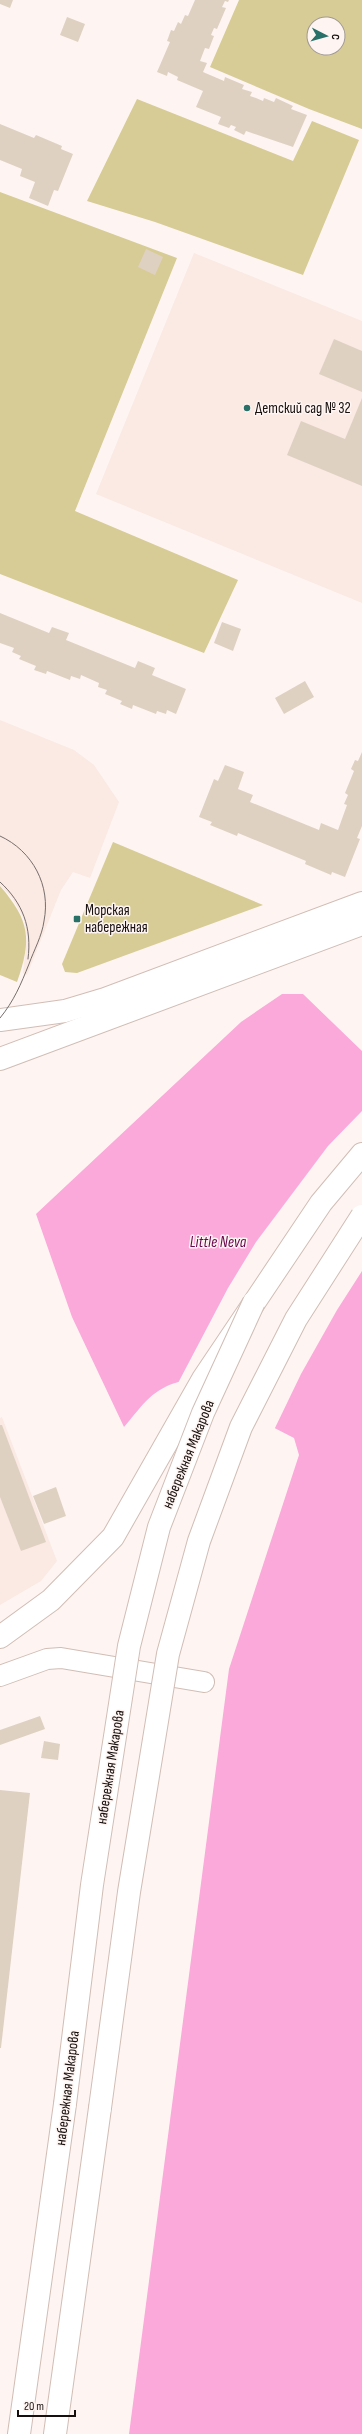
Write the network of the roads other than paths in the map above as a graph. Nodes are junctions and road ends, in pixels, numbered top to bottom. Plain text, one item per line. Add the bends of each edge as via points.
1 (362, 903) edge
2 (362, 924) edge
3 (0, 1020) edge
4 (1, 1059) edge
5 (362, 1154) edge
6 (362, 1216) edge
7 (254, 1302) junction
8 (0, 1637) edge
9 (0, 1676) edge
10 (204, 1682) dead end
11 (19, 2434) edge
12 (55, 2434) edge

1 - 3 main road via 105,999 64,1011
2 - 4 main road
5 - 7 main road, набережная Макарова via 321,1203
6 - 12 main road, bridge via 296,1318 245,1420 200,1540 168,1654 129,1892
7 - 8 main road, bridge via 203,1379 113,1537 51,1600
7 - 11 main road, набережная Макарова, bridge via 203,1413 160,1527 130,1646 92,1885 65,2104
9 - 10 street via 46,1659 61,1658

